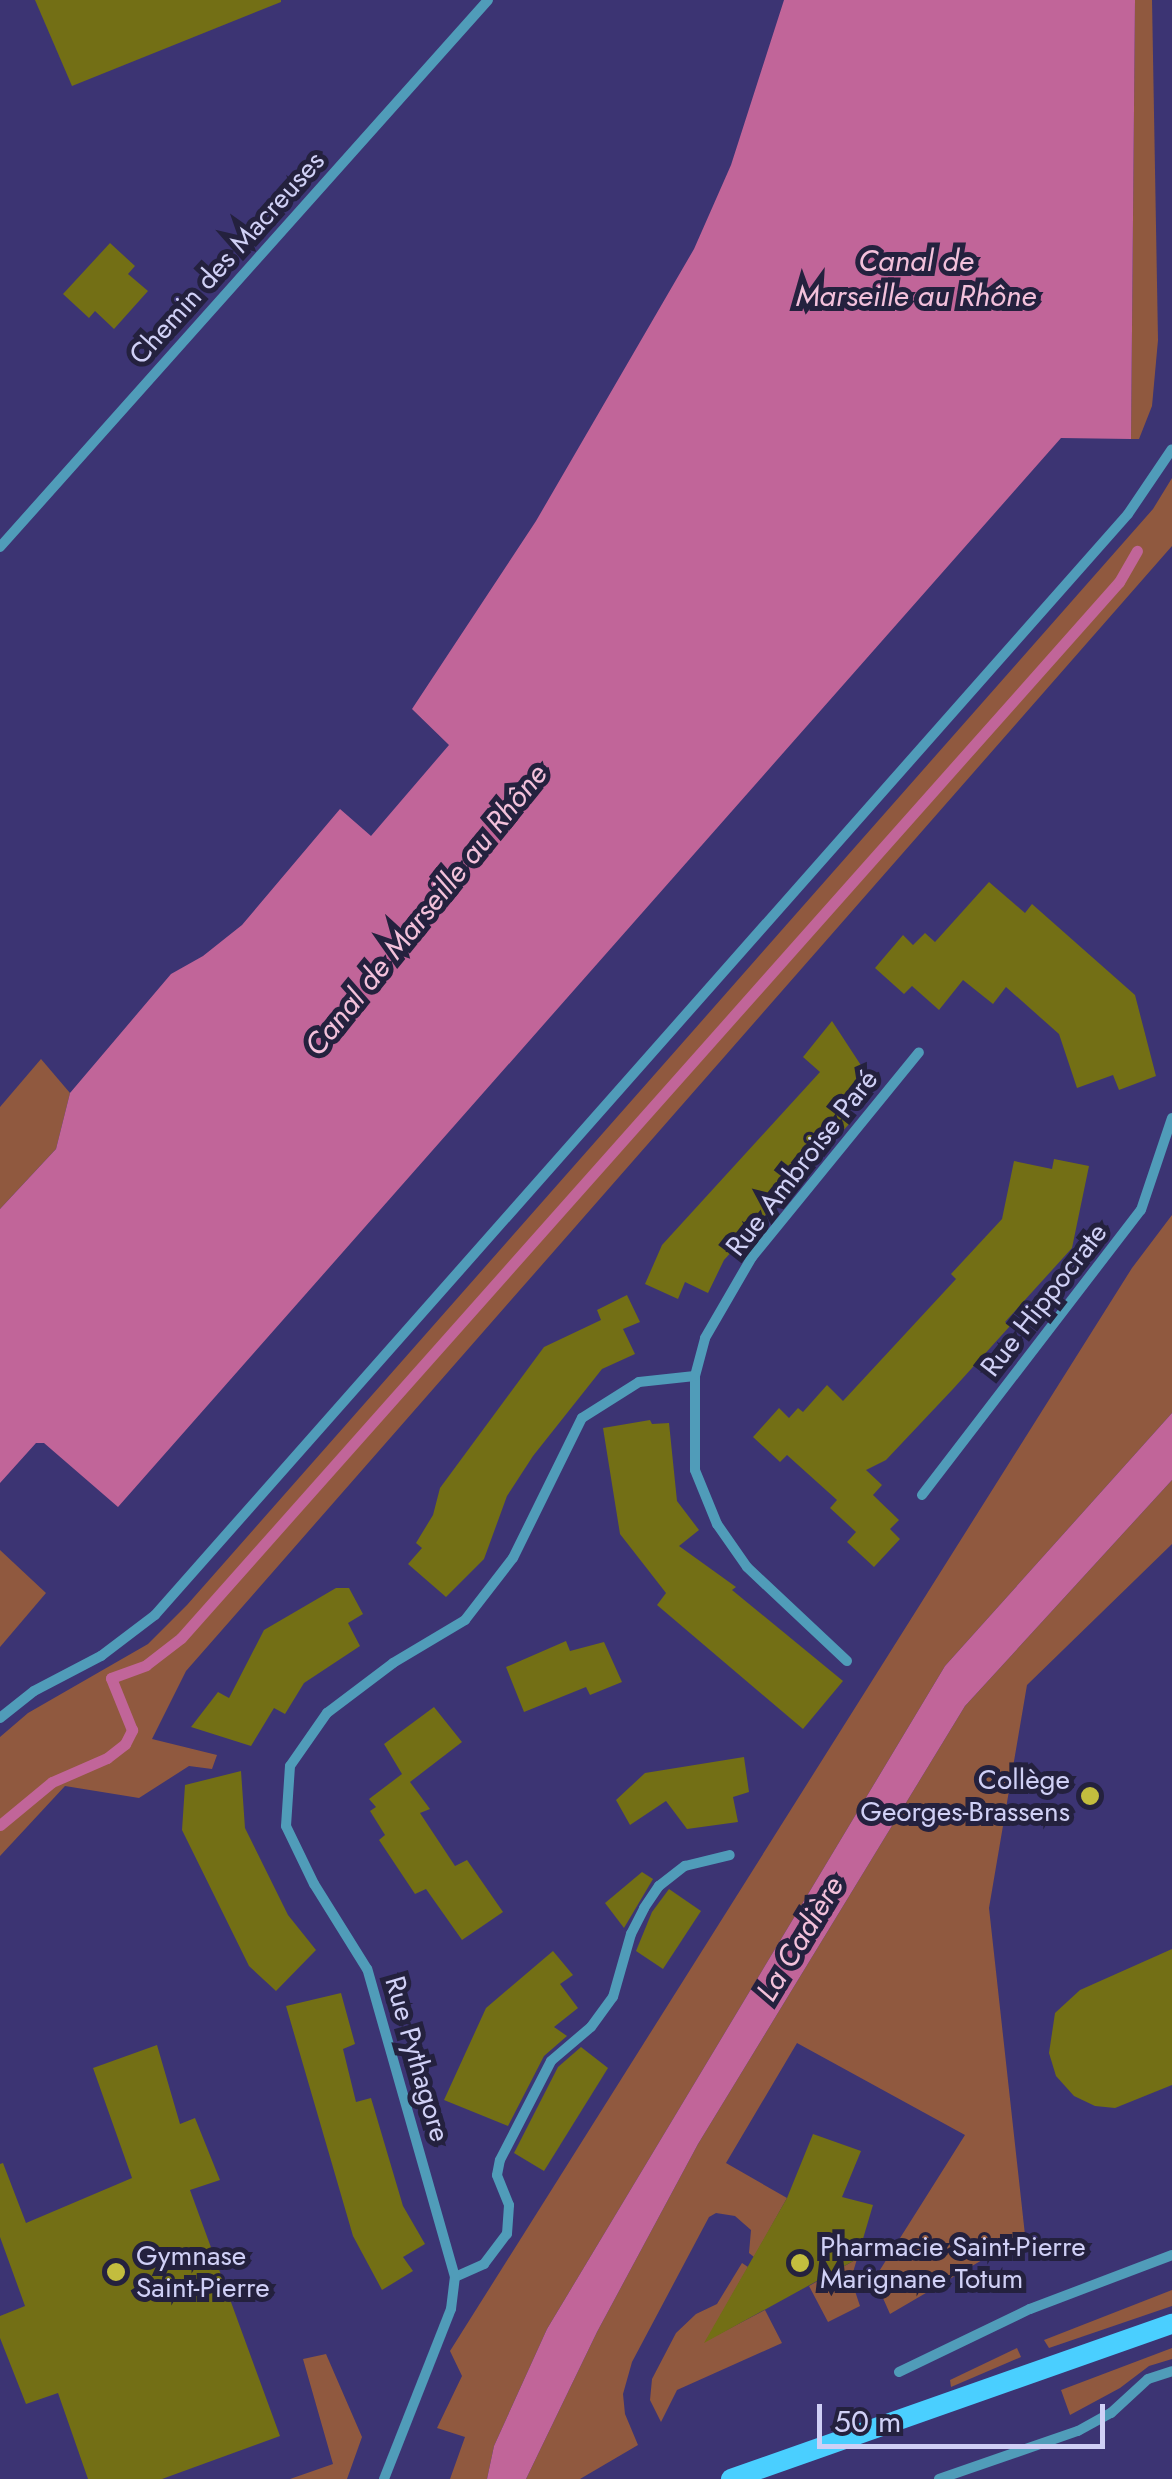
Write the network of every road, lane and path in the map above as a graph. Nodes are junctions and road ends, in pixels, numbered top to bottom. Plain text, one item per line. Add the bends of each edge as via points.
1 (488, 0) edge
2 (1172, 449) edge
3 (0, 547) edge
4 (919, 1052) dead end
5 (1172, 1118) edge
6 (696, 1376) junction
7 (922, 1495) dead end
8 (847, 1661) dead end
9 (0, 1718) edge
10 (730, 1855) dead end
11 (1172, 2255) edge
12 (456, 2277) junction
13 (1172, 2324) edge
14 (1172, 2371) edge
15 (899, 2372) dead end
16 (384, 2479) edge
17 (731, 2479) edge
18 (940, 2479) edge

1 - 3 street, Chemin des Macreuses
2 - 9 street via 1128,514 155,1615
4 - 6 street, Rue Ambroise Paré via 752,1257 705,1338
5 - 7 street, Rue Hippocrate via 1141,1210
6 - 8 street, Rue Ambroise Paré via 695,1470 716,1524 747,1567
6 - 12 street, Rue Pythagore via 638,1382 582,1418 513,1558 464,1620 328,1713 290,1766 286,1826 368,1969
10 - 12 street via 685,1866 644,1908 614,1997 551,2061 500,2160 509,2205 506,2234 484,2264
11 - 15 street via 1030,2308
12 - 16 street via 450,2309
13 - 17 street
14 - 18 street via 1148,2379 1078,2431

